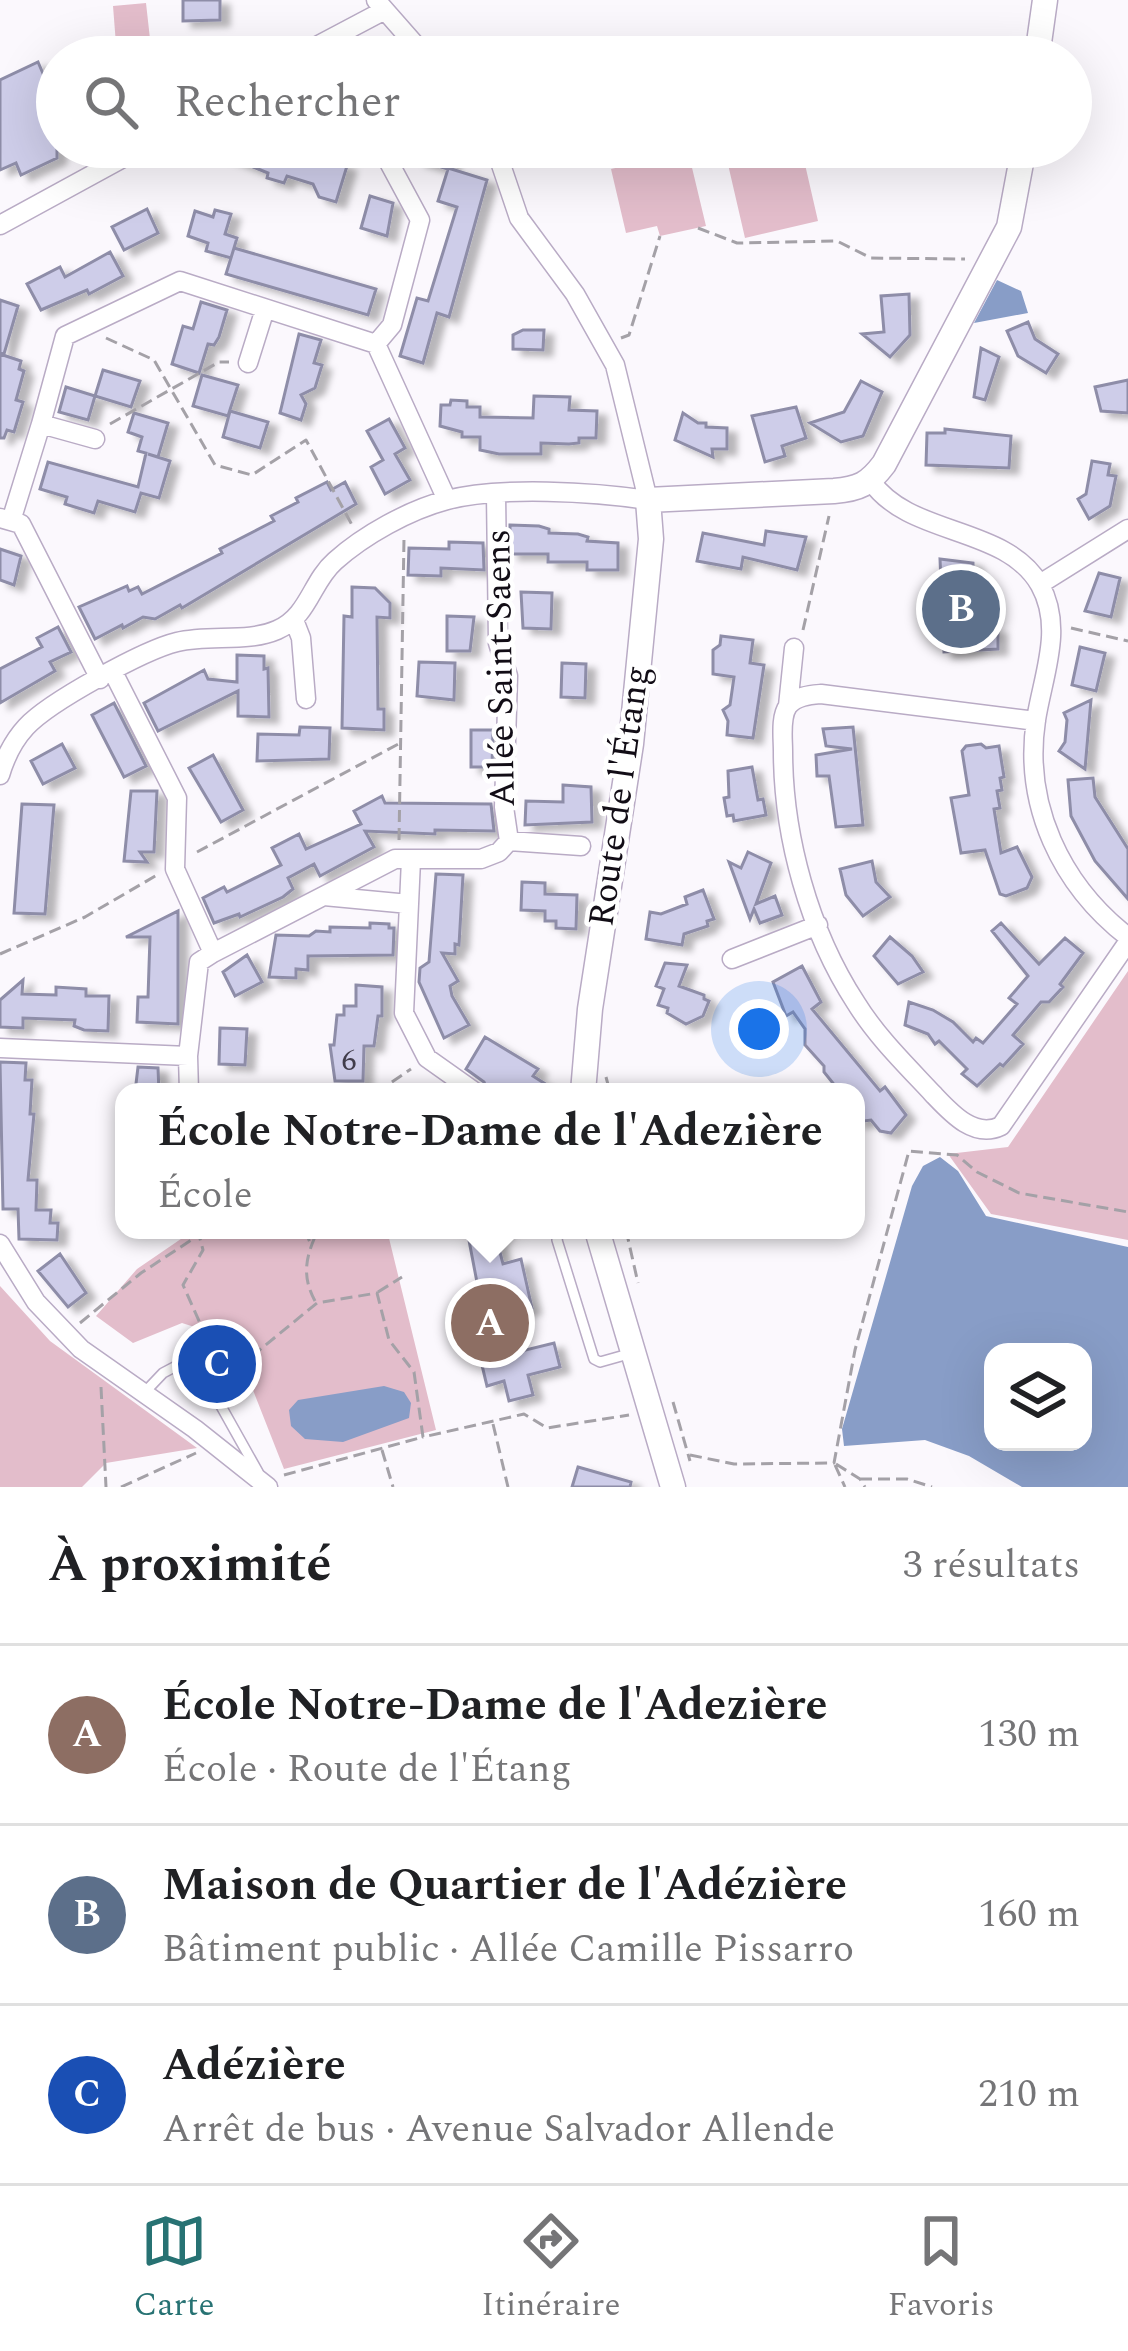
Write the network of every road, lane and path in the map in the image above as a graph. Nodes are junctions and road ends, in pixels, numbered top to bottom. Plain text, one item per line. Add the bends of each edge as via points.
1 (1046, 0) edge
2 (380, 6) edge
3 (331, 36) edge
4 (407, 36) edge
5 (1040, 36) edge
6 (104, 168) edge
7 (392, 168) edge
8 (502, 168) edge
9 (1020, 168) edge
10 (0, 225) edge
11 (698, 228) dead end
12 (660, 236) dead end
13 (984, 274) junction
14 (265, 310) junction
15 (97, 321) junction
16 (376, 344) junction
17 (606, 345) junction
18 (248, 363) joint
19 (172, 390) junction
20 (41, 424) junction
21 (95, 439) joint
22 (871, 482) junction
23 (834, 491) junction
24 (496, 494) junction
25 (447, 500) junction
26 (648, 500) junction
27 (405, 518) junction
28 (5, 519) edge
29 (1128, 529) edge
30 (361, 542) junction
31 (1040, 584) junction
32 (294, 620) junction
33 (1052, 624) junction
34 (1128, 641) edge
35 (794, 648) joint
36 (106, 676) junction
37 (306, 699) dead end
38 (788, 706) junction
39 (1036, 721) junction
40 (401, 742) junction
41 (0, 775) edge
42 (508, 841) junction
43 (581, 846) dead end
44 (405, 860) junction
45 (175, 864) junction
46 (324, 896) junction
47 (409, 904) junction
48 (818, 925) junction
49 (1128, 940) edge
50 (213, 953) junction
51 (0, 954) edge
52 (732, 959) dead end
53 (0, 1048) edge
54 (188, 1056) junction
55 (427, 1058) junction
56 (189, 1083) edge
57 (390, 1083) edge
58 (463, 1083) edge
59 (584, 1083) edge
60 (1128, 1212) edge
61 (192, 1239) edge
62 (202, 1239) edge
63 (308, 1239) edge
64 (314, 1239) edge
65 (557, 1239) edge
66 (600, 1239) edge
67 (0, 1244) edge
68 (311, 1245) junction
69 (402, 1277) dead end
70 (376, 1293) junction
71 (317, 1304) junction
72 (205, 1331) dead end
73 (68, 1334) junction
74 (634, 1353) junction
75 (101, 1374) dead end
76 (224, 1379) dead end
77 (142, 1394) junction
78 (671, 1397) dead end
79 (636, 1414) dead end
80 (492, 1423) junction
81 (423, 1437) junction
82 (216, 1446) junction
83 (381, 1448) junction
84 (834, 1463) junction
85 (860, 1479) junction
86 (106, 1487) edge
87 (121, 1487) edge
88 (267, 1487) edge
89 (392, 1487) edge
90 (508, 1487) edge
91 (673, 1487) edge
92 (845, 1487) edge
93 (865, 1487) edge
94 (932, 1487) edge

1 - 5 street
2 - 3 street
2 - 4 street
6 - 10 street
7 - 16 street via 420,220 392,325
8 - 17 street via 519,218
9 - 13 street via 1009,227
11 - 13 path via 737,243 836,242 872,258 949,256
12 - 17 path via 628,334
13 - 22 street
14 - 15 street via 180,281
14 - 16 street
14 - 18 street
15 - 19 path via 108,341 154,360
15 - 20 street via 65,336
16 - 25 street
17 - 26 street
18 - 19 path via 219,362
19 - 21 path
19 - 30 path via 214,465 252,475 306,440
20 - 21 street
20 - 28 street
22 - 23 street
22 - 31 street via 895,504 1006,553
23 - 26 street
23 - 35 path
24 - 25 street
24 - 26 street
24 - 42 street, Allée Saint-Saens
25 - 27 street
26 - 59 street, Route de l'Étang via 631,744
27 - 30 street
27 - 40 path
28 - 36 street via 21,524
29 - 31 street
30 - 32 street via 330,566
31 - 33 street
32 - 36 street via 256,636 177,642
32 - 37 street
33 - 34 path
33 - 39 street
35 - 38 street
36 - 41 street via 28,724
36 - 45 street via 177,798
38 - 39 street via 821,694
38 - 48 street via 788,813
39 - 49 street via 1034,775 1050,838 1079,889
40 - 44 path
40 - 45 path
42 - 43 street
42 - 44 street via 481,859
44 - 46 street
44 - 47 street
45 - 50 street
45 - 51 path
46 - 47 street
46 - 50 street
47 - 55 street via 404,1013
48 - 49 street via 882,1040 947,1109 988,1132 1000,1126
48 - 52 street
50 - 54 street via 200,962
53 - 54 street
54 - 56 street
55 - 57 path
55 - 58 street
60 - 84 path via 1019,1193 957,1155 909,1151
61 - 73 path
62 - 72 path via 183,1285
63 - 68 path
64 - 68 path
65 - 74 lane via 595,1359
66 - 74 street
67 - 73 street
68 - 71 path via 306,1283
69 - 70 path
70 - 71 path
70 - 81 path via 389,1340 414,1372
71 - 76 path
73 - 77 street
74 - 91 street
75 - 86 path
77 - 82 street
77 - 88 lane via 180,1364 199,1371
78 - 84 path via 690,1455 734,1465
79 - 80 path via 548,1428 524,1414
80 - 81 path
80 - 90 path
81 - 83 path
82 - 87 path
82 - 88 street
83 - 88 path via 287,1473
83 - 89 path
84 - 85 path
84 - 92 path
85 - 93 path
85 - 94 path

